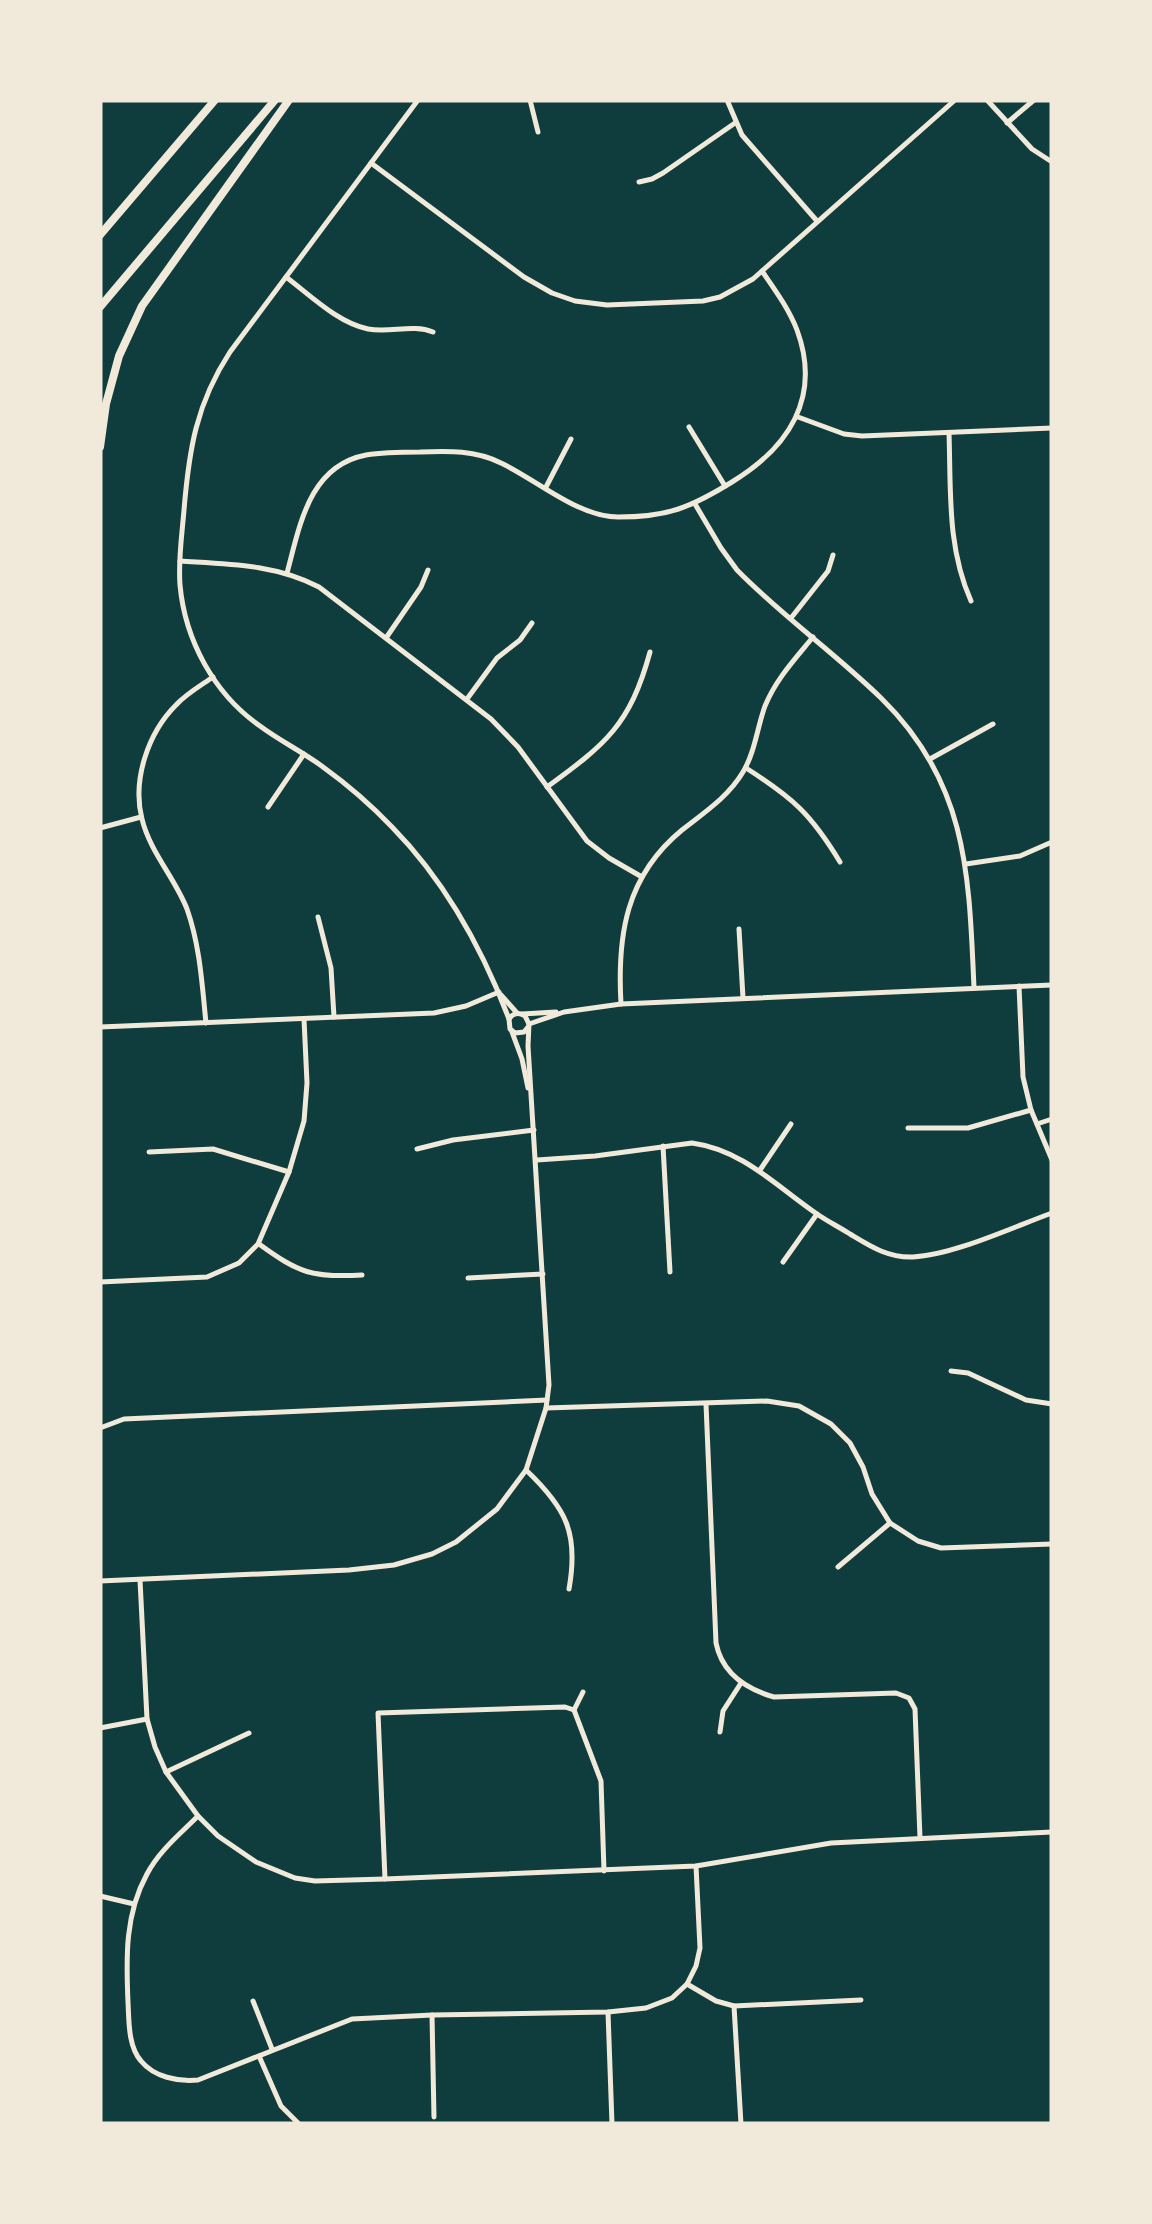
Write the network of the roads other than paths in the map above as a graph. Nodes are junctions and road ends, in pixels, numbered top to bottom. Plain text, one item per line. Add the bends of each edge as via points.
1 (215, 100) edge
2 (274, 100) edge
3 (289, 100) edge
4 (418, 100) edge
5 (530, 100) edge
6 (727, 100) edge
7 (955, 100) edge
8 (987, 100) edge
9 (1034, 100) edge
10 (735, 123) junction
11 (1008, 123) junction
12 (538, 132) dead end
13 (1052, 162) edge
14 (371, 163) junction
15 (639, 182) dead end
16 (817, 222) junction
17 (100, 235) edge
18 (762, 271) junction
19 (286, 277) junction
20 (100, 307) edge
21 (433, 332) dead end
22 (797, 417) junction
23 (689, 427) dead end
24 (1052, 428) edge
25 (949, 433) junction
26 (571, 440) dead end
27 (100, 447) edge
28 (725, 486) junction
29 (546, 487) junction
30 (695, 504) junction
31 (833, 555) dead end
32 (180, 561) junction
33 (428, 570) dead end
34 (286, 573) junction
35 (971, 601) dead end
36 (791, 618) junction
37 (532, 623) dead end
38 (813, 637) junction
39 (386, 638) junction
40 (650, 652) dead end
41 (213, 677) junction
42 (467, 699) junction
43 (993, 724) dead end
44 (304, 754) junction
45 (929, 759) junction
46 (746, 768) junction
47 (548, 787) junction
48 (268, 807) dead end
49 (141, 818) junction
50 (100, 828) edge
51 (1052, 842) edge
52 (840, 862) dead end
53 (966, 864) junction
54 (642, 877) junction
55 (318, 917) dead end
56 (739, 929) dead end
57 (1052, 984) edge
58 (1019, 986) junction
59 (974, 988) junction
60 (499, 992) junction
61 (742, 998) junction
62 (621, 1004) junction
63 (564, 1012) junction
64 (520, 1014) junction
65 (334, 1018) junction
66 (510, 1019) junction
67 (304, 1020) junction
68 (206, 1023) junction
69 (529, 1025) junction
70 (100, 1028) edge
71 (512, 1032) junction
72 (532, 1106) junction
73 (1030, 1110) junction
74 (1052, 1119) edge
75 (790, 1124) dead end
76 (1037, 1124) junction
77 (908, 1128) dead end
78 (534, 1130) junction
79 (663, 1146) junction
80 (417, 1149) dead end
81 (149, 1152) dead end
82 (537, 1160) junction
83 (1052, 1160) edge
84 (760, 1170) junction
85 (289, 1172) junction
86 (1052, 1213) edge
87 (817, 1214) junction
88 (258, 1244) junction
89 (783, 1262) dead end
90 (670, 1272) dead end
91 (543, 1274) junction
92 (362, 1276) dead end
93 (468, 1278) dead end
94 (100, 1282) edge
95 (951, 1371) dead end
96 (547, 1404) junction
97 (706, 1404) junction
98 (1052, 1404) edge
99 (100, 1428) edge
100 (526, 1470) junction
101 (890, 1522) junction
102 (1052, 1544) edge
103 (838, 1568) dead end
104 (140, 1580) junction
105 (100, 1581) edge
106 (570, 1589) dead end
107 (741, 1682) junction
108 (583, 1692) dead end
109 (574, 1710) junction
110 (147, 1720) junction
111 (100, 1728) edge
112 (720, 1732) dead end
113 (249, 1733) dead end
114 (166, 1772) junction
115 (198, 1816) junction
116 (1052, 1832) edge
117 (920, 1838) junction
118 (696, 1866) junction
119 (604, 1871) junction
120 (385, 1880) junction
121 (100, 1896) edge
122 (134, 1904) junction
123 (687, 1984) junction
124 (253, 2000) dead end
125 (861, 2000) dead end
126 (734, 2006) junction
127 (608, 2012) junction
128 (432, 2015) junction
129 (273, 2050) junction
130 (258, 2056) junction
131 (434, 2117) dead end
132 (299, 2124) edge
133 (612, 2124) edge
134 (741, 2124) edge

1 - 17 highway
2 - 20 highway
3 - 27 highway via 142,306 119,356
4 - 14 street
5 - 12 street
6 - 10 street
7 - 16 street
8 - 11 street
9 - 11 street
10 - 15 street
10 - 16 street
11 - 13 street
14 - 18 street via 524,277 576,301 711,300
14 - 19 street
16 - 18 street
18 - 22 street via 802,345 805,379
19 - 21 street via 356,326
19 - 32 street via 223,362 200,411 189,453
22 - 25 street via 854,435
22 - 28 street via 771,454
23 - 28 street
24 - 25 street
25 - 35 street via 954,546
26 - 29 street
28 - 30 street
29 - 30 street via 607,516 663,514
29 - 34 street via 462,451 349,460 313,492
30 - 36 street via 738,570
31 - 36 street via 828,572
32 - 34 street
32 - 41 street via 189,627
33 - 39 street
34 - 39 street via 319,587
36 - 38 street
37 - 42 street
38 - 45 street via 891,708
38 - 46 street via 774,686
39 - 42 street
40 - 47 street via 618,727
41 - 44 street via 243,712
41 - 49 street via 180,701 154,735 142,770
42 - 47 street via 510,738
43 - 45 street
44 - 48 street
44 - 60 street via 358,795 424,863 473,936
45 - 53 street
46 - 52 street via 805,811
46 - 54 street via 717,804 657,854
47 - 54 street via 594,847
49 - 50 street
49 - 68 street via 190,920
51 - 53 street via 1020,856
53 - 59 street
54 - 62 street via 621,942
55 - 65 street via 330,956
56 - 61 street
57 - 58 street
58 - 59 street
58 - 73 street
59 - 61 street
60 - 64 street
60 - 65 street via 434,1013
60 - 66 street
61 - 62 street
62 - 63 street
63 - 64 street
63 - 69 street
64 - 66 street
64 - 69 street
65 - 67 street
66 - 71 street
67 - 68 street
67 - 85 street via 306,1102
68 - 70 street
69 - 71 street via 522,1034
69 - 72 street
71 - 72 street
72 - 78 street
73 - 76 street
73 - 77 street via 968,1128
74 - 76 street
75 - 84 street
76 - 83 street
78 - 80 street
78 - 82 street
79 - 82 street
79 - 84 street via 706,1145
79 - 90 street
81 - 85 street via 213,1148
82 - 91 street
84 - 87 street
85 - 88 street
86 - 87 street via 910,1257 872,1248
87 - 89 street
88 - 92 street via 313,1275
88 - 94 street via 239,1264 207,1276
91 - 93 street
91 - 96 street
95 - 98 street
96 - 97 street
96 - 99 street via 124,1418
96 - 100 street
97 - 101 street via 799,1406 831,1424 850,1443
97 - 107 street via 716,1643 727,1670
100 - 104 street via 497,1509 456,1542 394,1565
100 - 106 street via 568,1524
101 - 102 street via 941,1548
101 - 103 street
104 - 105 street
104 - 110 street
107 - 112 street via 723,1710
107 - 117 street via 774,1697 908,1698 914,1709
108 - 109 street
109 - 119 street via 602,1780
109 - 120 street via 378,1713
110 - 111 street
110 - 114 street
113 - 114 street
114 - 115 street
115 - 120 street via 236,1850 295,1878
115 - 122 street via 158,1856
116 - 117 street
117 - 118 street via 814,1844
118 - 119 street
118 - 123 street via 700,1948
119 - 120 street
121 - 122 street
122 - 130 street via 126,1951 129,2026 141,2061 183,2082
123 - 126 street
123 - 127 street via 646,2008
124 - 129 street
125 - 126 street
126 - 134 street
127 - 128 street
127 - 133 street
128 - 129 street via 352,2019
128 - 131 street
129 - 130 street
130 - 132 street via 280,2106

